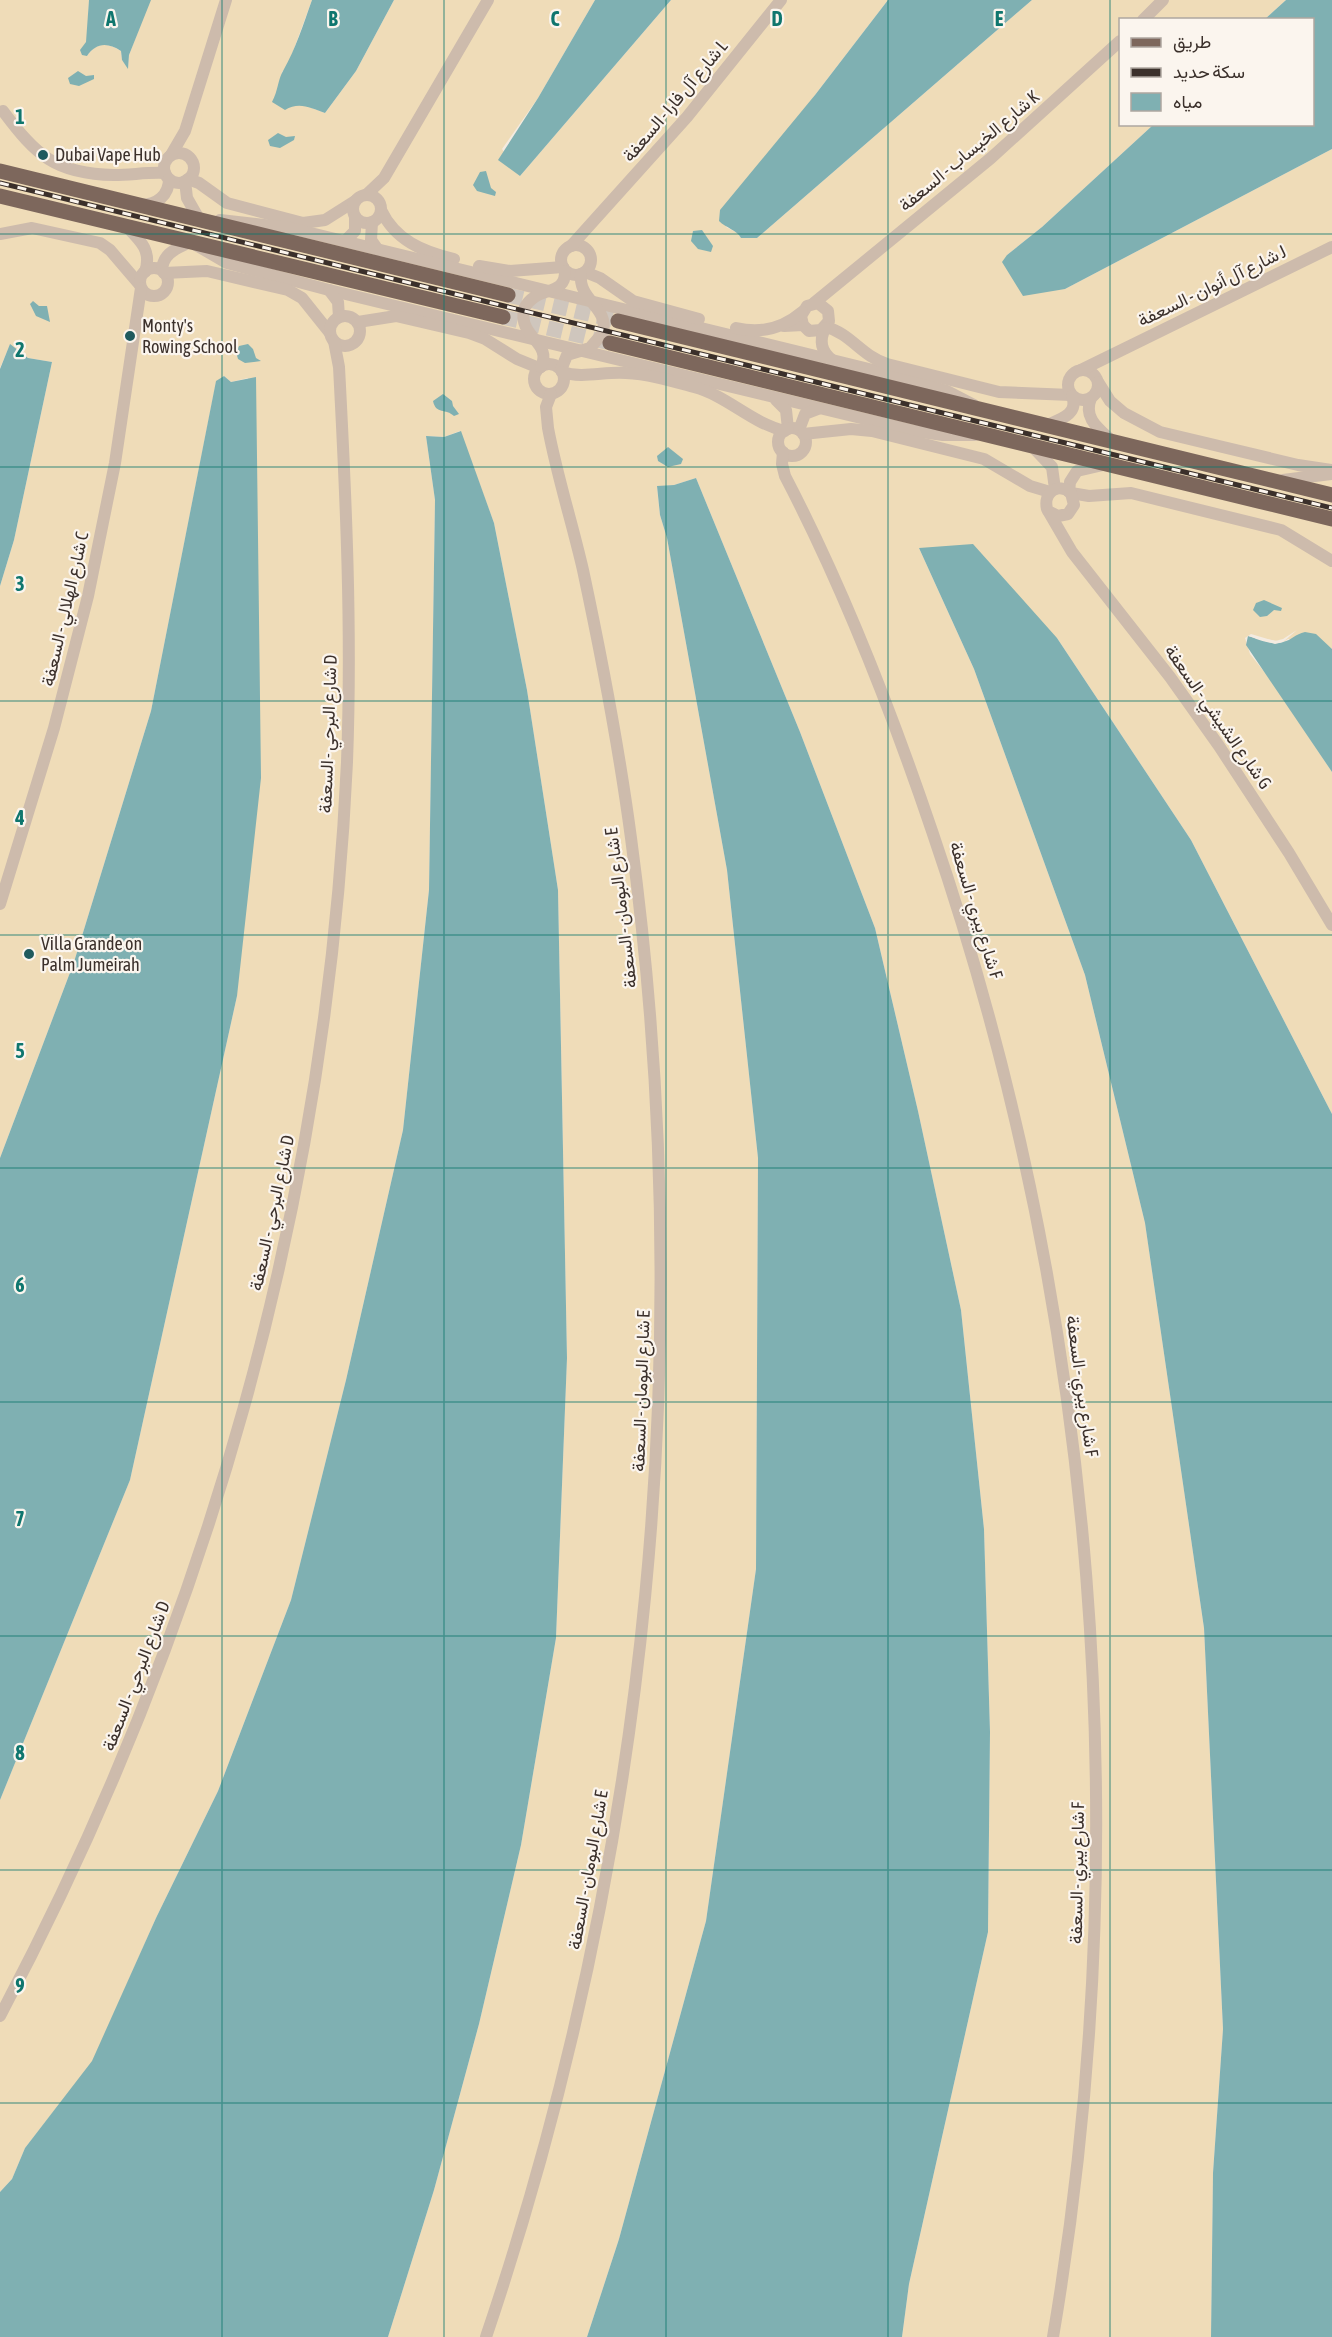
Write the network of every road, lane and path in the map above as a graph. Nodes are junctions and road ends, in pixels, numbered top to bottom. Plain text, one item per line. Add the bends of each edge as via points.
1 (226, 0) edge
2 (488, 0) edge
3 (781, 0) edge
4 (1163, 0) edge
5 (1145, 18) edge
6 (1119, 42) edge
7 (1, 108) edge
8 (1, 127) edge
9 (185, 131) junction
10 (22, 135) junction
11 (168, 167) junction
12 (4, 169) edge
13 (189, 171) junction
14 (384, 178) junction
15 (1, 196) edge
16 (139, 205) junction
17 (358, 207) junction
18 (377, 214) junction
19 (202, 220) junction
20 (593, 222) junction
21 (127, 227) junction
22 (1, 233) edge
23 (345, 241) junction
24 (191, 243) junction
25 (1332, 247) edge
26 (378, 250) junction
27 (565, 260) junction
28 (586, 264) junction
29 (165, 276) junction
30 (143, 280) junction
31 (838, 283) junction
32 (329, 290) junction
33 (550, 291) junction
34 (158, 295) junction
35 (508, 295) tunnel mouth
36 (369, 299) junction
37 (592, 303) junction
38 (814, 303) junction
39 (312, 310) junction
40 (802, 312) junction
41 (829, 312) junction
42 (140, 316) junction
43 (503, 317) tunnel mouth
44 (337, 318) junction
45 (618, 321) tunnel mouth
46 (357, 324) junction
47 (782, 326) junction
48 (804, 327) junction
49 (825, 328) junction
50 (845, 336) junction
51 (332, 337) junction
52 (534, 339) junction
53 (610, 343) tunnel mouth
54 (348, 346) junction
55 (576, 350) junction
56 (799, 352) junction
57 (1108, 357) junction
58 (832, 360) junction
59 (339, 367) junction
60 (1081, 370) junction
61 (561, 371) junction
62 (537, 375) junction
63 (584, 375) junction
64 (1069, 379) junction
65 (1097, 380) junction
66 (562, 386) junction
67 (1044, 393) junction
68 (552, 394) junction
69 (1072, 395) junction
70 (767, 396) junction
71 (1092, 397) junction
72 (1114, 405) junction
73 (818, 409) junction
74 (980, 409) junction
75 (1047, 425) junction
76 (984, 435) junction
77 (550, 436) junction
78 (792, 440) junction
79 (1112, 441) junction
80 (1032, 446) junction
81 (1106, 464) junction
82 (1332, 472) edge
83 (1276, 481) junction
84 (1030, 486) junction
85 (1052, 490) junction
86 (1070, 492) junction
87 (1100, 495) junction
88 (1332, 495) edge
89 (1047, 508) junction
90 (1069, 512) junction
91 (1331, 520) edge
92 (1063, 537) junction
93 (1332, 561) edge
94 (0, 904) edge
95 (1332, 925) edge
96 (0, 2016) edge
97 (486, 2337) edge
98 (1053, 2337) edge

1 - 9 street
2 - 14 street
3 - 20 street, شارع آل فارا - السعفة L via 687,117
4 - 5 street
6 - 31 street, شارع الخيساب - السعفة K via 999,151
7 - 8 street via 5,119
7 - 10 street
8 - 10 street
9 - 11 street
9 - 13 street
10 - 11 street via 41,156 60,165 107,174 143,173
11 - 13 street via 177,182
11 - 13 street via 180,153
11 - 16 street via 168,190 160,200
12 - 16 main road
13 - 17 street via 232,205 303,223 318,223
13 - 19 street via 187,198
14 - 17 street
14 - 18 street
15 - 21 main road
16 - 19 main road
17 - 18 street via 363,222
17 - 18 street via 374,197
17 - 23 street via 355,231
18 - 26 street via 371,240
18 - 27 street via 413,245 440,256 500,270 537,268
19 - 23 street via 273,225
19 - 35 main road
20 - 27 street, شارع آل فارا - السعفة L
20 - 28 street, شارع آل فارا - السعفة L via 587,236
21 - 24 main road
21 - 30 street, شارع الهلالي - السعفة C via 147,252
22 - 30 street via 40,228 100,243
23 - 26 street
24 - 29 street via 169,253 163,261
24 - 32 street via 227,263
24 - 43 main road
25 - 57 street, شارع آل أنوان - السعفة J
26 - 33 street
27 - 28 street via 572,275
27 - 28 street via 579,246
27 - 33 street via 562,284
28 - 37 street via 582,290
28 - 47 street via 640,304 752,332
29 - 30 street via 153,268
29 - 34 street via 164,291
29 - 39 street via 207,271 288,290 303,298
30 - 34 street via 150,295
30 - 42 street, شارع الهلالي - السعفة C
31 - 38 street, شارع الخيساب - السعفة K
31 - 41 street
32 - 36 street
32 - 44 street via 338,302
33 - 37 street
33 - 52 street via 537,294 524,309 523,322
34 - 42 street via 146,303
36 - 46 street via 360,304
36 - 52 street
37 - 55 street via 604,319 603,333 596,344
37 - 56 street
38 - 40 street
38 - 41 street
39 - 44 street via 320,317
39 - 51 street
40 - 47 street
40 - 48 street
41 - 49 street
41 - 50 street
42 - 94 street, شارع الهلالي - السعفة C via 88,596 48,750
44 - 46 street
44 - 51 street
45 - 74 main road
46 - 54 street via 356,342
46 - 62 street via 384,316 402,317 477,335
47 - 48 street
48 - 49 street via 817,332
48 - 56 street via 806,344
49 - 50 street
49 - 58 street via 822,348
50 - 67 street via 870,357 887,364 999,392
51 - 54 street
51 - 59 street, شارع البرحي - السعفة D
52 - 55 street
52 - 62 street, شارع البومان - السعفة E via 543,349 544,358
53 - 76 main road
54 - 59 street, شارع البرحي - السعفة D
55 - 61 street via 567,356
55 - 70 street
56 - 58 street
57 - 60 street, شارع آل أنوان - السعفة J
57 - 65 street
58 - 74 street via 948,390
59 - 96 street, شارع البرحي - السعفة D via 349,611 344,817 321,1045 291,1215 240,1427 177,1623 99,1815
60 - 64 street
60 - 65 street via 1090,372
61 - 62 street via 554,365
61 - 63 street
61 - 66 street
62 - 68 street via 541,392
62 - 77 street, شارع البومان - السعفة E via 540,412
63 - 66 street
63 - 78 street via 638,374 693,387 725,399
64 - 67 street
64 - 69 street
65 - 71 street
65 - 72 street
66 - 68 street
67 - 69 street
68 - 77 street, شارع البومان - السعفة E via 546,407
69 - 71 street via 1083,400
69 - 75 street via 1074,405 1070,414
70 - 73 street
70 - 78 street, شارع يبري - السعفة F via 784,406
71 - 72 street
71 - 79 street via 1090,418
72 - 82 street via 1160,432
73 - 76 street via 929,433
73 - 78 street via 805,414
74 - 75 main road
75 - 79 main road
76 - 80 main road
77 - 97 street, شارع البومان - السعفة E via 605,677 639,899 657,1100 660,1370 644,1617 614,1840 559,2093
78 - 84 street via 865,429 974,456
78 - 98 street, شارع يبري - السعفة F via 783,470 879,688 925,809 968,943 1019,1136 1067,1397 1092,1652 1097,1864 1082,2132
79 - 83 main road
80 - 81 main road
80 - 85 street via 1052,467
81 - 86 street via 1077,471 1071,477
81 - 91 main road
82 - 83 street
83 - 88 main road
84 - 85 street
84 - 89 street, شارع الشيشي - السعفة G
85 - 86 street via 1062,488
85 - 89 street via 1046,498
86 - 87 street
86 - 90 street via 1074,502
87 - 90 street
87 - 93 street via 1131,493 1281,530
89 - 90 street via 1058,516
89 - 92 street, شارع الشيشي - السعفة G
90 - 92 street
92 - 95 street, شارع الشيشي - السعفة G via 1219,746

